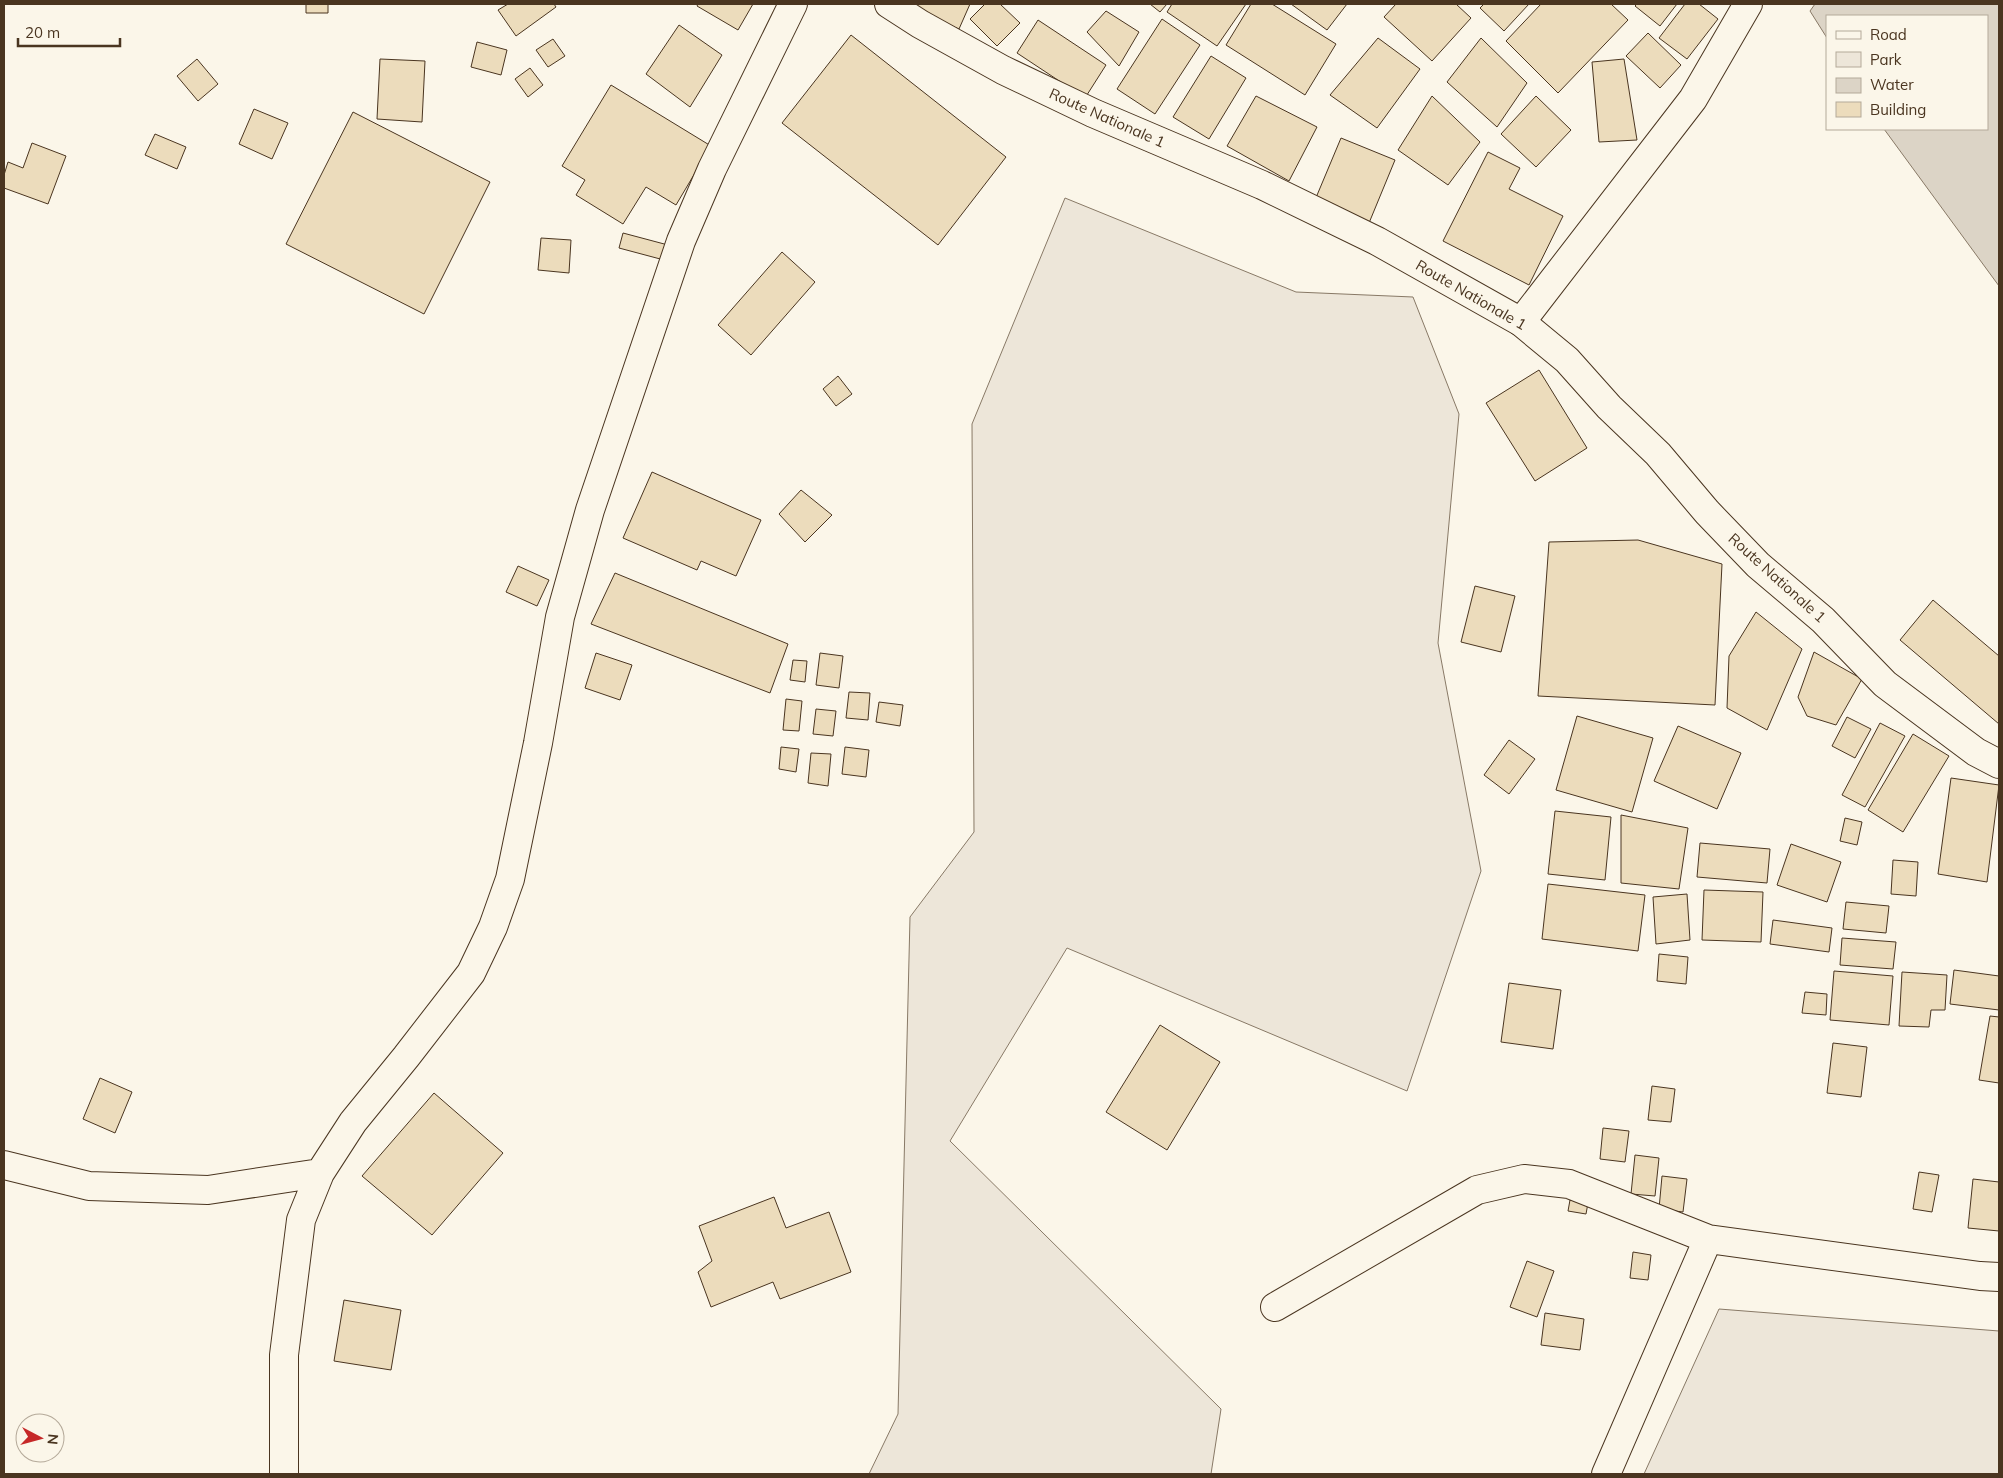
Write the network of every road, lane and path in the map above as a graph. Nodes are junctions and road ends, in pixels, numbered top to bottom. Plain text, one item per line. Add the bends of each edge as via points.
1 (793, 4) edge
2 (889, 4) edge
3 (1748, 4) edge
4 (1521, 322) junction
5 (1999, 764) edge
6 (4, 1165) edge
7 (320, 1173) junction
8 (1708, 1239) junction
9 (1999, 1277) edge
10 (1275, 1308) dead end
11 (284, 1474) edge
12 (1606, 1474) edge

1 - 7 street via 712,169 681,241 596,492 560,617 510,879 493,927 471,972 353,1122
2 - 4 street, Route Nationale 1 via 1004,70 1093,113 1262,185 1377,241
3 - 4 street via 1693,99
4 - 5 street, Route Nationale 1 via 1567,360 1609,407 1658,454 1758,565 1823,620 1885,684 1976,752
6 - 7 street via 89,1186 208,1190
7 - 11 street via 302,1220 284,1355
8 - 9 street
8 - 10 street via 1569,1184 1524,1179 1477,1190
8 - 12 street

